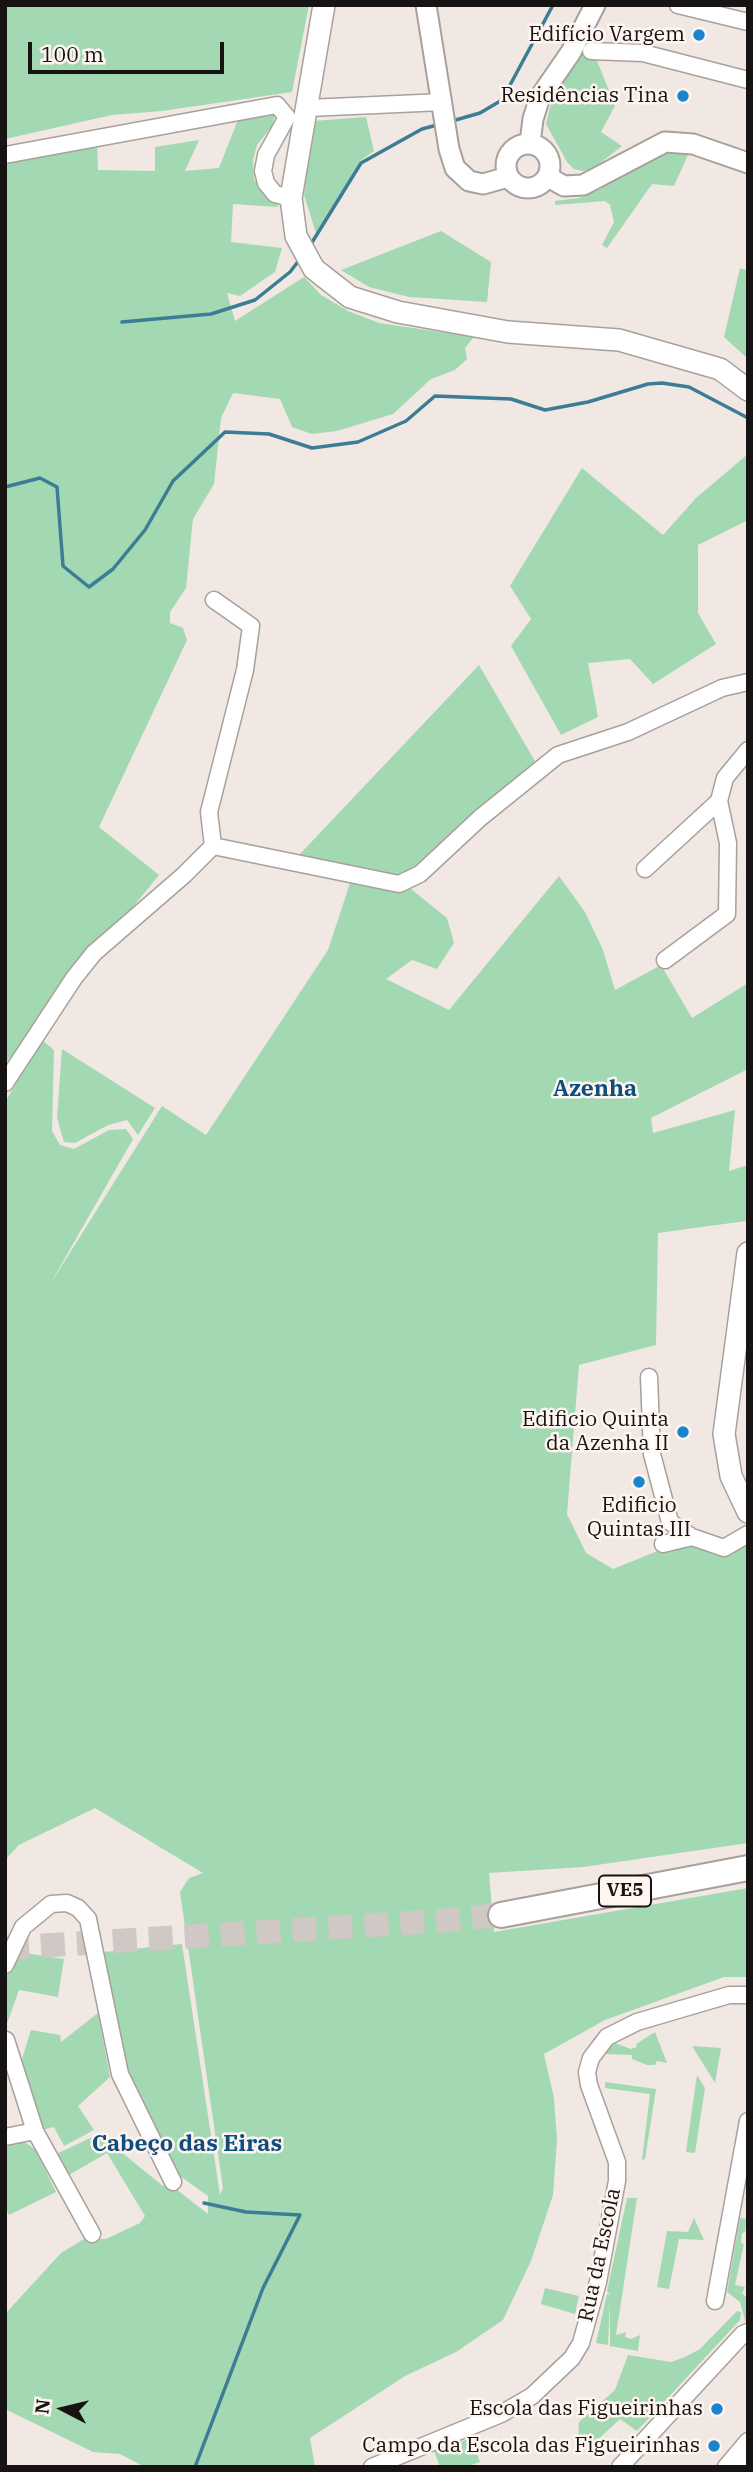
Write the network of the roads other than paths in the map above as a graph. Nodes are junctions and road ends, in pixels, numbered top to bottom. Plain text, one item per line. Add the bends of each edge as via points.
1 (324, 5) edge
2 (426, 5) edge
3 (595, 5) edge
4 (678, 5) edge
5 (748, 22) edge
6 (591, 51) dead end
7 (748, 80) edge
8 (443, 102) junction
9 (308, 108) junction
10 (530, 144) junction
11 (5, 155) edge
12 (748, 163) edge
13 (508, 177) junction
14 (548, 177) junction
15 (292, 198) junction
16 (748, 390) edge
17 (214, 600) dead end
18 (748, 682) edge
19 (748, 750) edge
20 (719, 801) junction
21 (212, 846) junction
22 (645, 869) dead end
23 (665, 960) dead end
24 (5, 1083) edge
25 (748, 1253) edge
26 (649, 1377) dead end
27 (748, 1512) edge
28 (748, 1534) edge
29 (692, 1537) junction
30 (663, 1545) dead end
31 (748, 1868) edge
32 (501, 1915) tunnel mouth
33 (5, 1965) edge
34 (748, 1995) edge
35 (6, 2040) edge
36 (748, 2121) edge
37 (35, 2131) junction
38 (5, 2137) edge
39 (173, 2182) dead end
40 (92, 2234) dead end
41 (715, 2301) dead end
42 (748, 2332) edge
43 (748, 2441) edge
44 (748, 2460) edge
45 (375, 2466) edge
46 (620, 2467) edge
47 (726, 2467) edge
48 (742, 2467) edge

1 - 9 main road
2 - 8 street
3 - 10 street via 540,97
4 - 5 street
6 - 7 street via 643,54
8 - 9 street
8 - 13 street via 455,168 470,181 483,184
9 - 15 main road
10 - 13 street via 513,150 507,158
10 - 14 street via 549,158
11 - 15 street via 277,105 288,117 266,155 263,171 275,194
12 - 14 street via 693,144 665,142 583,186 564,186
13 - 14 street via 529,189
15 - 16 main road via 296,236 314,269 350,298 398,312 508,332 619,340 720,369
17 - 21 street via 251,626 245,670 209,812
18 - 21 street via 722,688 628,732 558,755 420,874 399,884
19 - 20 street via 725,778
20 - 22 street
20 - 23 street via 728,843 727,914
21 - 24 street via 94,953
25 - 27 main road via 724,1434 731,1476
26 - 29 street via 652,1454 667,1511 672,1525
28 - 29 street via 724,1548
29 - 30 street
31 - 32 main road, VE5
33 - 39 street via 23,1927 51,1905 68,1903 88,1919 120,2074
34 - 45 street, Rua da Escola via 729,1995 636,2022 607,2037 591,2058 589,2085 617,2162 617,2181 598,2282 581,2343 572,2358 532,2396 501,2414
35 - 37 street
36 - 41 street
37 - 38 street
37 - 40 street
42 - 46 street
43 - 47 street
44 - 48 street

